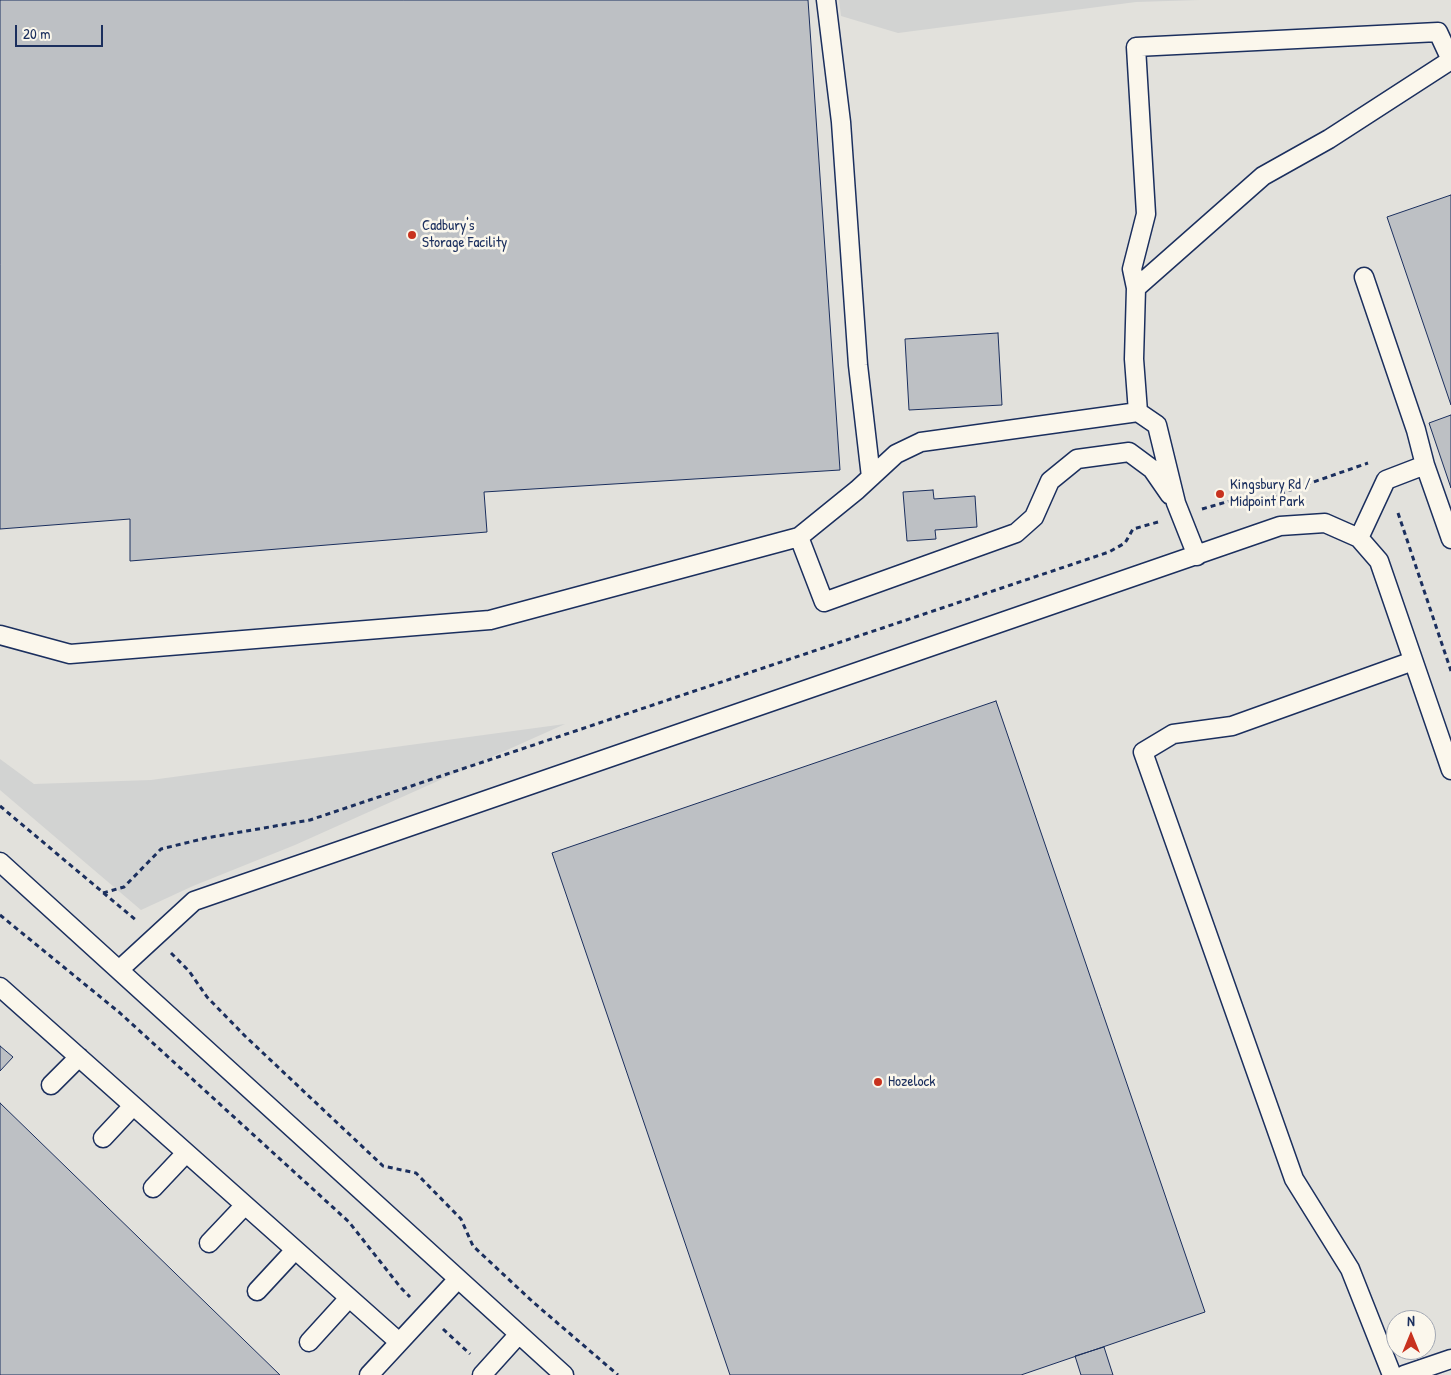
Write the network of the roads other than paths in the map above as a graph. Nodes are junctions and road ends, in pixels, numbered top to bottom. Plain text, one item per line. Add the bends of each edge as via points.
1 (826, 0) edge
2 (1364, 277) dead end
3 (1136, 288) junction
4 (1138, 412) junction
5 (1425, 465) junction
6 (871, 477) junction
7 (1176, 504) junction
8 (800, 537) junction
9 (1359, 538) junction
10 (1451, 539) edge
11 (1197, 556) junction
12 (0, 635) edge
13 (1413, 661) junction
14 (1451, 770) edge
15 (0, 862) edge
16 (118, 970) junction
17 (0, 987) edge
18 (79, 1057) junction
19 (51, 1085) dead end
20 (133, 1106) junction
21 (104, 1138) dead end
22 (186, 1153) junction
23 (153, 1188) dead end
24 (245, 1205) junction
25 (209, 1243) dead end
26 (295, 1250) junction
27 (458, 1278) junction
28 (257, 1291) dead end
29 (350, 1298) junction
30 (519, 1334) junction
31 (309, 1342) dead end
32 (399, 1342) junction
33 (1451, 1359) edge
34 (485, 1372) edge
35 (369, 1375) edge
36 (564, 1375) edge
37 (1392, 1375) edge
38 (1404, 1375) edge

1 - 6 lane via 840,122 858,366
2 - 5 lane
3 - 3 lane via 1132,269 1146,214 1136,47 1438,32 1451,60 1329,139 1263,176
3 - 4 lane via 1134,359
4 - 6 lane via 921,442 896,454
4 - 7 lane via 1157,425
5 - 9 lane via 1386,480
5 - 10 lane
6 - 8 lane
7 - 8 lane via 1152,469 1129,452 1077,459 1050,481 1034,516 1016,533 824,602
7 - 11 lane
8 - 12 lane via 490,620 70,654
9 - 11 lane via 1325,523 1280,526
9 - 13 lane via 1379,561
11 - 16 lane via 194,901
13 - 14 lane
13 - 37 lane via 1232,726 1173,734 1143,752 1294,1179 1350,1269
15 - 16 lane
16 - 27 lane
17 - 18 lane
18 - 19 lane
18 - 20 lane
20 - 21 lane
20 - 22 lane
22 - 23 lane
22 - 24 lane
24 - 25 lane
24 - 26 lane
26 - 28 lane
26 - 29 lane
27 - 30 lane
27 - 32 lane
29 - 31 lane
29 - 32 lane
30 - 34 lane
30 - 36 lane
32 - 35 lane
33 - 38 lane

